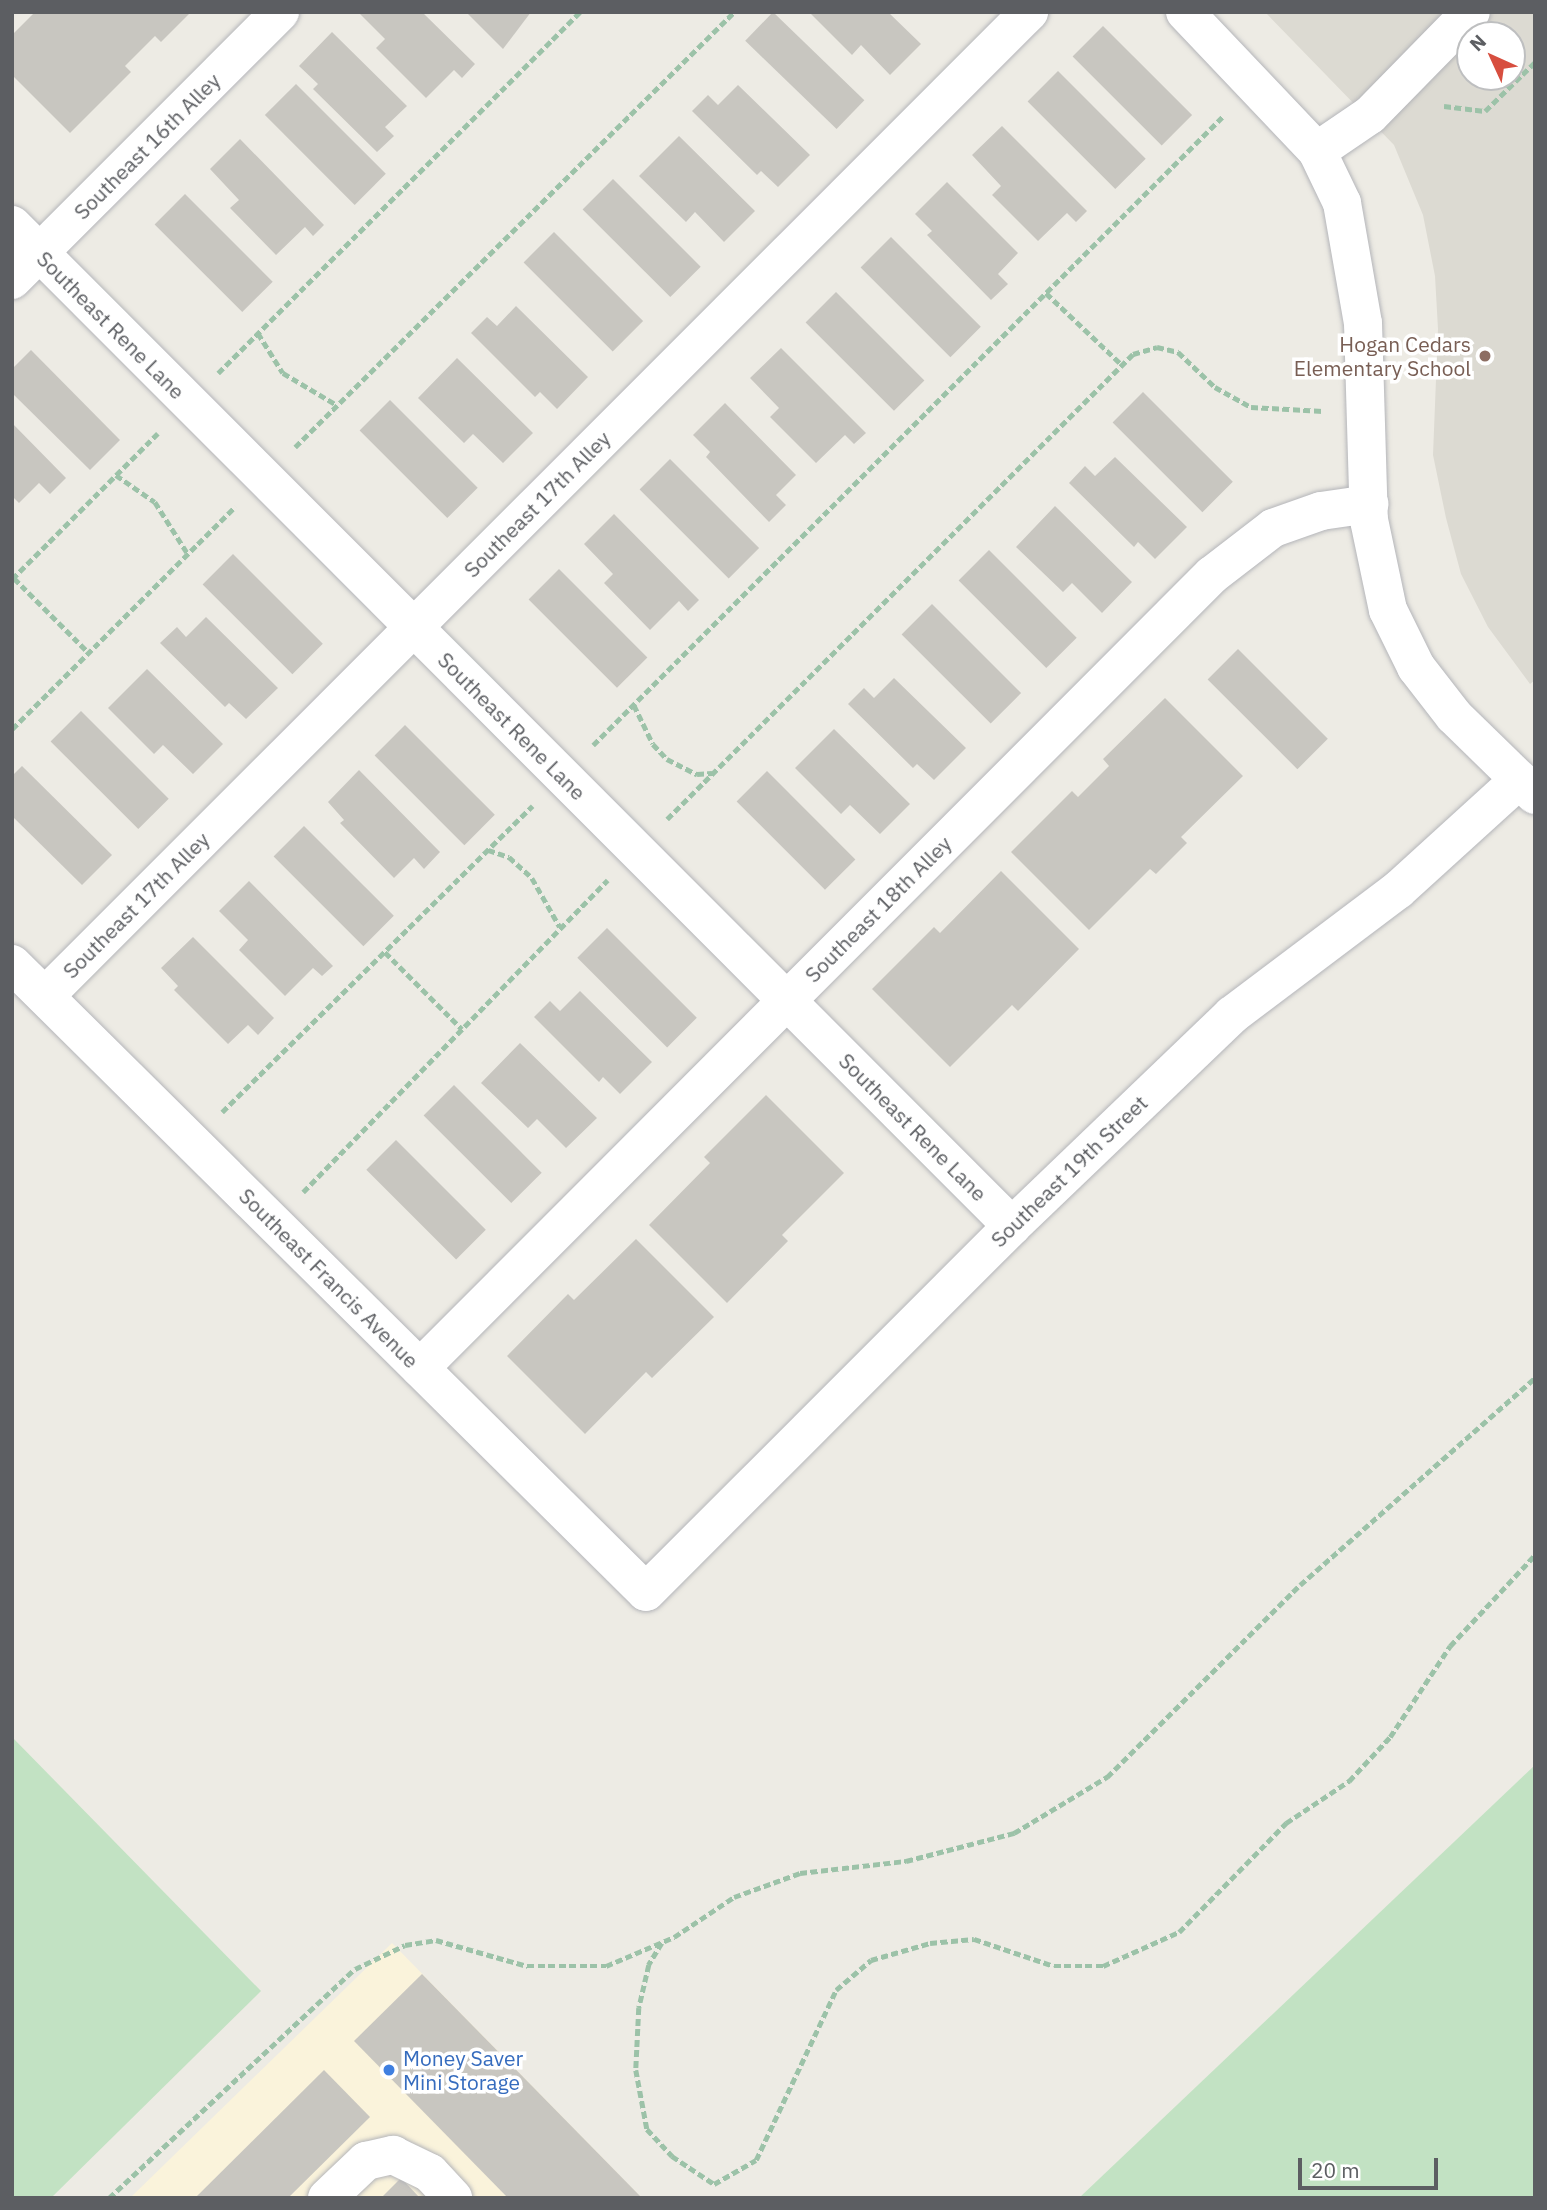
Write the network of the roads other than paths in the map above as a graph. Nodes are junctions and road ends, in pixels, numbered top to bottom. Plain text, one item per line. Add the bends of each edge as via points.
1 (280, 12) edge
2 (1029, 12) edge
3 (1185, 12) edge
4 (1471, 12) edge
5 (1317, 151) junction
6 (12, 225) edge
7 (40, 253) junction
8 (12, 279) edge
9 (1369, 504) junction
10 (414, 628) junction
11 (1527, 788) edge
12 (12, 964) edge
13 (45, 996) junction
14 (786, 1000) junction
15 (1012, 1226) junction
16 (420, 1368) junction
17 (646, 1592) joint
18 (327, 2198) edge
19 (453, 2198) edge

1 - 7 street, Southeast 16th Alley
2 - 10 street, Southeast 17th Alley
3 - 5 street
4 - 5 street via 1370,115
5 - 9 street via 1342,203 1363,323
6 - 7 street, Southeast Rene Lane
7 - 8 street, Southeast 16th Alley
7 - 10 street, Southeast Rene Lane
9 - 11 street via 1388,610 1416,667 1454,716
9 - 14 street, Southeast 18th Alley via 1288,521 1239,552
10 - 13 street, Southeast 17th Alley
10 - 14 street, Southeast Rene Lane
11 - 15 street, Southeast 19th Street via 1232,1015
12 - 13 street, Southeast Francis Avenue
13 - 16 street, Southeast Francis Avenue
14 - 15 street, Southeast Rene Lane
14 - 16 street, Southeast 18th Alley
15 - 17 street, Southeast 19th Street
16 - 17 street, Southeast Francis Avenue
18 - 19 street via 366,2161 393,2155 430,2173

